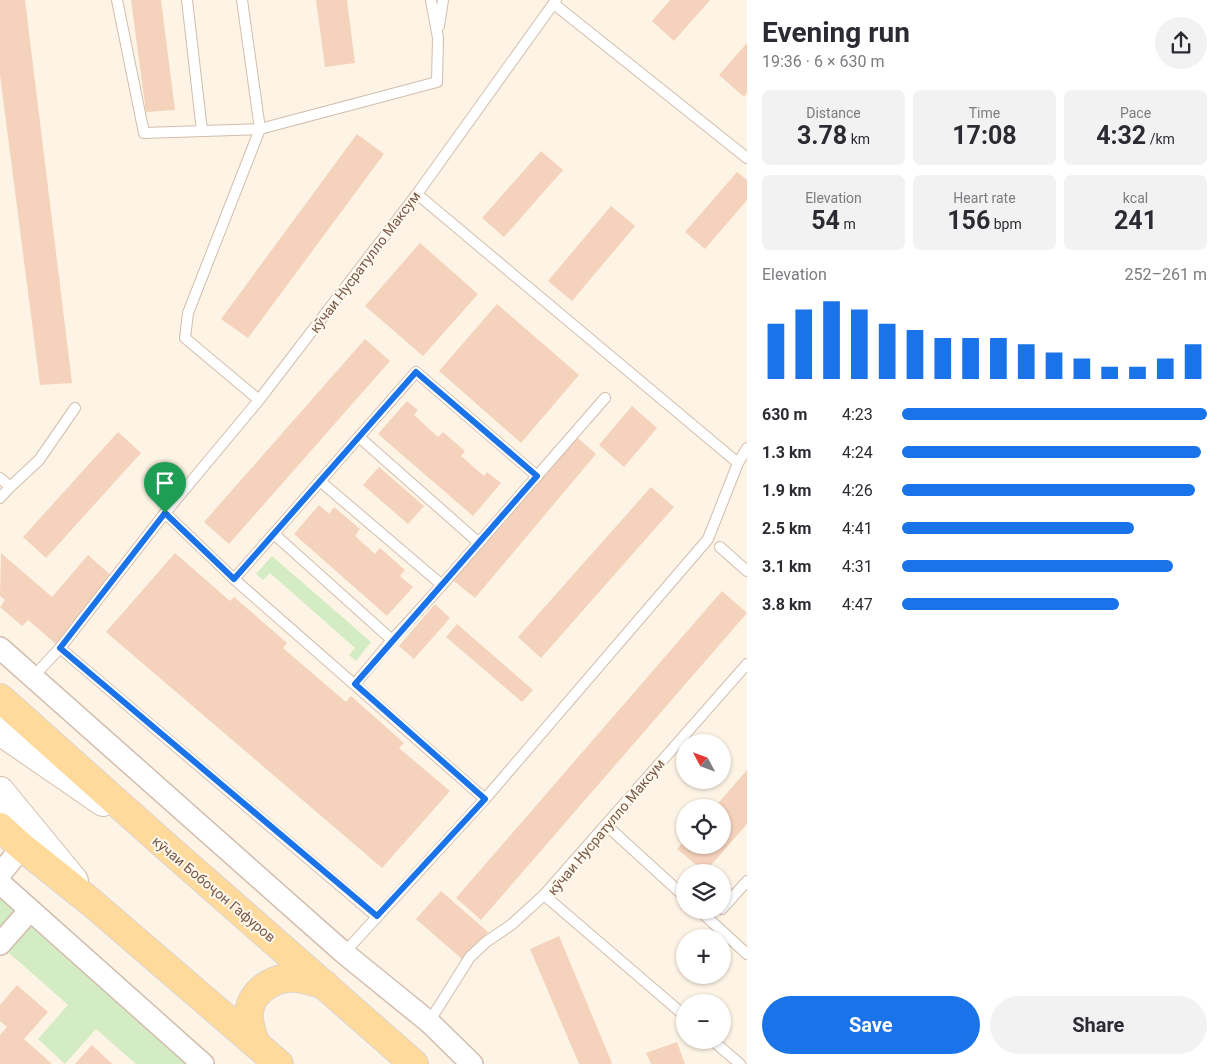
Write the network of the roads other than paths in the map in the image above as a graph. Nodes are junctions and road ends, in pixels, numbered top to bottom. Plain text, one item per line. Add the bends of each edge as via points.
1 (117, 0) edge
2 (187, 0) edge
3 (242, 0) edge
4 (431, 0) edge
5 (443, 0) edge
6 (555, 2) edge
7 (437, 35) junction
8 (260, 129) junction
9 (202, 131) junction
10 (747, 158) edge
11 (417, 194) junction
12 (605, 398) dead end
13 (259, 400) junction
14 (75, 408) dead end
15 (359, 437) junction
16 (747, 448) edge
17 (738, 463) junction
18 (537, 476) junction
19 (0, 478) edge
20 (320, 481) junction
21 (10, 487) junction
22 (0, 498) edge
23 (165, 513) junction
24 (274, 534) junction
25 (479, 543) junction
26 (720, 547) dead end
27 (747, 571) edge
28 (234, 579) junction
29 (442, 585) junction
30 (392, 640) junction
31 (0, 648) edge
32 (60, 648) junction
33 (747, 664) edge
34 (33, 677) junction
35 (355, 684) junction
36 (0, 698) edge
37 (0, 731) edge
38 (0, 791) edge
39 (485, 799) junction
40 (606, 825) junction
41 (0, 827) edge
42 (160, 842) junction
43 (22, 847) junction
44 (0, 874) edge
45 (747, 882) edge
46 (0, 883) edge
47 (676, 889) edge
48 (544, 895) junction
49 (731, 900) edge
50 (92, 903) junction
51 (30, 910) junction
52 (377, 916) junction
53 (710, 919) edge
54 (712, 921) joint
55 (0, 944) edge
56 (747, 952) edge
57 (344, 953) junction
58 (326, 986) junction
59 (676, 1008) edge
60 (428, 1022) junction
61 (255, 1043) junction
62 (722, 1049) edge
63 (203, 1064) edge
64 (279, 1064) edge
65 (414, 1064) edge
66 (472, 1064) edge
67 (740, 1064) edge

1 - 9 lane via 144,133
2 - 9 lane
3 - 8 lane
4 - 7 lane
5 - 7 lane
6 - 10 lane, кӯчаи Нусратулло Максум
6 - 11 lane, кӯчаи Нусратулло Максум
7 - 8 lane via 437,82
8 - 9 lane
8 - 13 lane via 188,313 185,338
11 - 13 lane, кӯчаи Нусратулло Максум
11 - 17 lane
12 - 18 lane
13 - 23 lane, кӯчаи Нусратулло Максум
14 - 21 lane via 39,460
15 - 18 lane via 416,372
15 - 20 lane
15 - 25 lane
16 - 17 lane
17 - 39 lane via 708,539
18 - 25 lane
19 - 21 lane
20 - 24 lane
20 - 29 lane
21 - 22 lane
23 - 28 lane
23 - 32 lane, кӯчаи Нусратулло Максум
24 - 28 lane
24 - 30 lane
25 - 29 lane
26 - 27 lane
28 - 35 lane
29 - 30 lane
30 - 35 lane
31 - 34 street
32 - 34 lane, кӯчаи Нусратулло Максум
32 - 52 lane
33 - 40 lane, кӯчаи Нусратулло Максум
34 - 57 street
35 - 39 lane
36 - 42 main road
37 - 42 main road, кӯчаи Бобоҷон Гафуров
38 - 50 main road
39 - 52 lane
40 - 47 lane
40 - 48 lane, кӯчаи Нусратулло Максум
41 - 43 main road
42 - 58 main road, кӯчаи Бобоҷон Гафуров
43 - 44 street
43 - 50 main road
45 - 49 lane
46 - 51 street
48 - 59 lane, кӯчаи Нусратулло Максум
48 - 60 lane via 470,957
50 - 61 main road
51 - 55 street
51 - 63 street
52 - 57 lane
53 - 54 lane
54 - 56 lane
57 - 60 street
58 - 61 main road via 298,978 281,978 265,987 251,1002 249,1020
58 - 65 main road, кӯчаи Бобоҷон Гафуров
60 - 66 street
61 - 64 main road
62 - 67 lane

